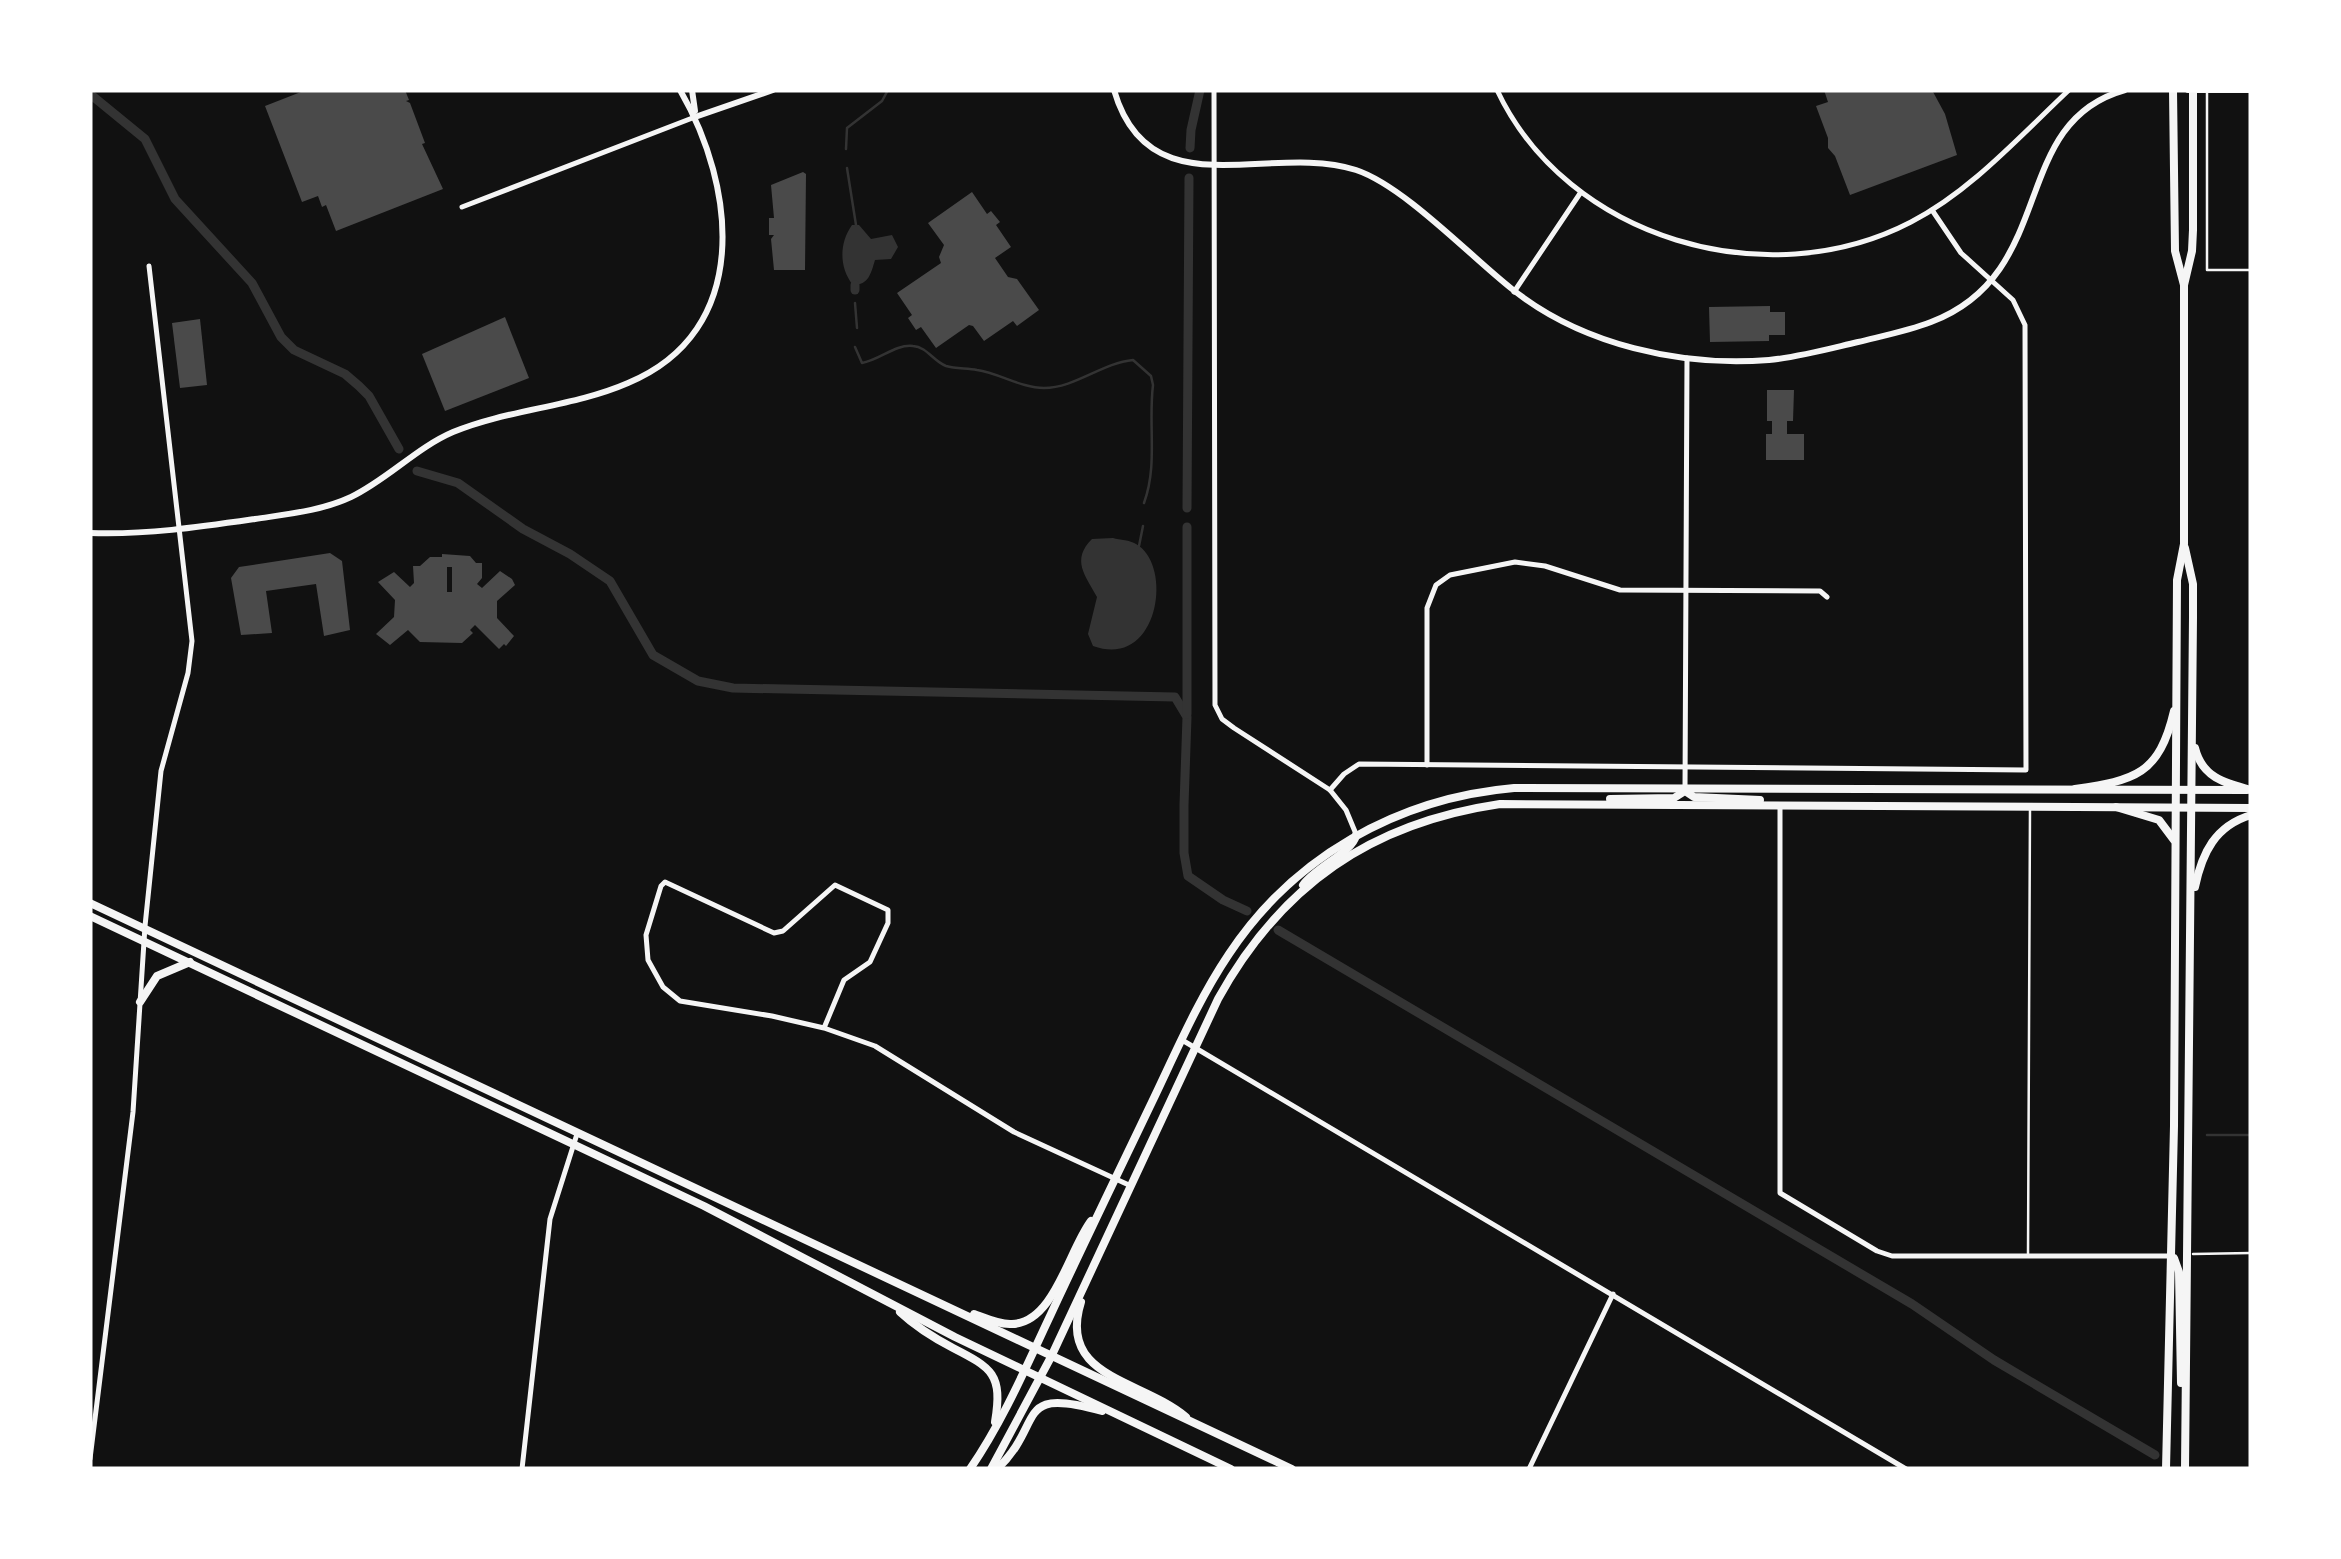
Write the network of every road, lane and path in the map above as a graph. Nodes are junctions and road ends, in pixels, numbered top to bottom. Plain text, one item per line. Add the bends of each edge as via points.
1 (680, 90) edge
2 (692, 90) edge
3 (773, 90) edge
4 (1114, 90) edge
5 (1214, 90) edge
6 (1497, 90) edge
7 (2069, 90) edge
8 (2126, 90) edge
9 (2173, 90) edge
10 (2192, 90) edge
11 (2251, 90) edge
12 (2207, 92) edge
13 (695, 117) junction
14 (1214, 164) junction
15 (1581, 192) junction
16 (462, 206) dead end
17 (1932, 210) junction
18 (149, 266) dead end
19 (2251, 270) edge
20 (1992, 282) junction
21 (2184, 284) junction
22 (1514, 292) junction
23 (1687, 358) junction
24 (182, 530) junction
25 (90, 533) edge
26 (2184, 544) junction
27 (1686, 590) junction
28 (1827, 597) dead end
29 (2177, 696) junction
30 (2192, 739) junction
31 (1427, 764) junction
32 (1685, 767) junction
33 (2075, 789) junction
34 (1330, 790) junction
35 (1686, 790) junction
36 (2177, 790) junction
37 (2192, 790) junction
38 (2251, 790) edge
39 (1591, 804) junction
40 (1780, 804) junction
41 (2030, 807) junction
42 (2116, 807) junction
43 (2177, 807) junction
44 (2191, 807) junction
45 (2251, 808) edge
46 (2251, 816) edge
47 (1356, 834) junction
48 (2176, 846) junction
49 (1298, 893) junction
50 (90, 902) edge
51 (2191, 906) junction
52 (90, 916) edge
53 (145, 926) junction
54 (144, 939) junction
55 (190, 962) junction
56 (140, 1002) junction
57 (824, 1028) junction
58 (1182, 1040) junction
59 (1196, 1048) junction
60 (578, 1131) junction
61 (573, 1144) junction
62 (1115, 1179) junction
63 (1131, 1187) junction
64 (1098, 1215) junction
65 (2202, 1254) dead end
66 (2251, 1254) edge
67 (2028, 1256) junction
68 (2172, 1256) junction
69 (1089, 1275) junction
70 (1612, 1294) junction
71 (893, 1306) junction
72 (947, 1306) junction
73 (1035, 1349) junction
74 (1050, 1357) junction
75 (1025, 1370) junction
76 (1041, 1377) junction
77 (2186, 1402) junction
78 (1120, 1416) junction
79 (1193, 1423) junction
80 (989, 1437) junction
81 (90, 1459) edge
82 (522, 1469) edge
83 (970, 1469) edge
84 (994, 1469) edge
85 (1230, 1469) edge
86 (1292, 1469) edge
87 (1530, 1469) edge
88 (1906, 1469) edge
89 (2166, 1469) edge
90 (2185, 1469) edge

1 - 13 street
2 - 13 street
3 - 13 street
4 - 14 street via 1143,142 1174,161
5 - 14 street
6 - 15 street via 1535,153
7 - 17 street
8 - 20 street via 2090,105 2058,137 2017,243
9 - 21 main road via 2175,251
10 - 12 street
10 - 21 main road via 2192,251
11 - 12 street
12 - 19 lane via 2207,270
13 - 16 street
13 - 24 street via 720,203 722,264 703,318 667,360 620,387 456,431 331,505
14 - 22 street via 1330,165 1368,175
14 - 34 street via 1213,691 1222,719
15 - 17 street via 1673,240 1757,256 1842,248
15 - 22 street
17 - 20 street via 1961,253
18 - 24 street
20 - 23 street via 1952,312 1902,331 1788,358
20 - 32 street via 2013,300 2025,325 2026,770
21 - 26 main road
22 - 23 street via 1596,336
23 - 27 street
24 - 25 street
24 - 53 street via 191,653 163,758
26 - 29 main road via 2177,580
26 - 30 main road via 2193,584
27 - 28 street via 1820,591
27 - 31 street via 1605,588 1515,562 1442,580 1427,608
27 - 32 street
29 - 33 main road via 2150,766 2125,781
29 - 36 main road
30 - 37 main road
30 - 38 main road via 2205,772
31 - 32 street
31 - 34 street via 1359,764
32 - 35 street
33 - 35 main road
33 - 36 main road
34 - 47 street
35 - 39 main road via 1677,798
35 - 40 main road
35 - 47 main road via 1496,790 1411,810
36 - 37 main road
36 - 43 main road
37 - 38 main road
37 - 44 main road
39 - 40 main road
39 - 49 main road via 1500,804 1434,817 1370,843
40 - 41 main road
40 - 67 street via 1780,1194 1888,1255
41 - 42 main road
41 - 67 lane
42 - 43 main road
42 - 48 main road via 2159,820
43 - 44 main road
43 - 48 main road
44 - 45 main road
44 - 51 main road
46 - 51 main road via 2212,840
47 - 49 main road via 1352,846 1313,873
47 - 58 main road via 1302,871 1251,923
48 - 68 main road
49 - 59 main road via 1237,965
50 - 53 main road
51 - 77 main road
52 - 54 main road
53 - 54 street
53 - 60 main road
54 - 55 main road
54 - 56 street
55 - 56 main road via 156,976
55 - 61 main road
56 - 81 street via 133,1112
57 - 57 street via 680,1001 663,987 648,960 646,935 665,882 774,933 836,885 888,910 870,962 844,980
57 - 62 street via 893,1054 1014,1132
58 - 59 street
58 - 62 main road
59 - 63 main road
59 - 70 street
60 - 61 street
60 - 72 main road
61 - 71 main road
61 - 82 street via 550,1219
62 - 63 street
62 - 64 main road
63 - 69 main road
64 - 72 main road via 1032,1319 1003,1323
64 - 73 main road
65 - 66 path
67 - 68 street
68 - 77 main road via 2180,1272 2179,1367
68 - 89 main road
69 - 74 main road
69 - 79 main road via 1075,1326 1081,1352
70 - 87 street
70 - 88 street
71 - 75 main road
71 - 80 main road via 988,1368 997,1401
72 - 73 main road
73 - 74 main road
73 - 75 main road
74 - 76 main road
74 - 79 main road
75 - 76 main road
75 - 80 main road
76 - 78 main road
76 - 84 main road
77 - 90 main road
78 - 84 main road via 1066,1402 1046,1404
78 - 85 main road
79 - 86 main road
80 - 83 main road

